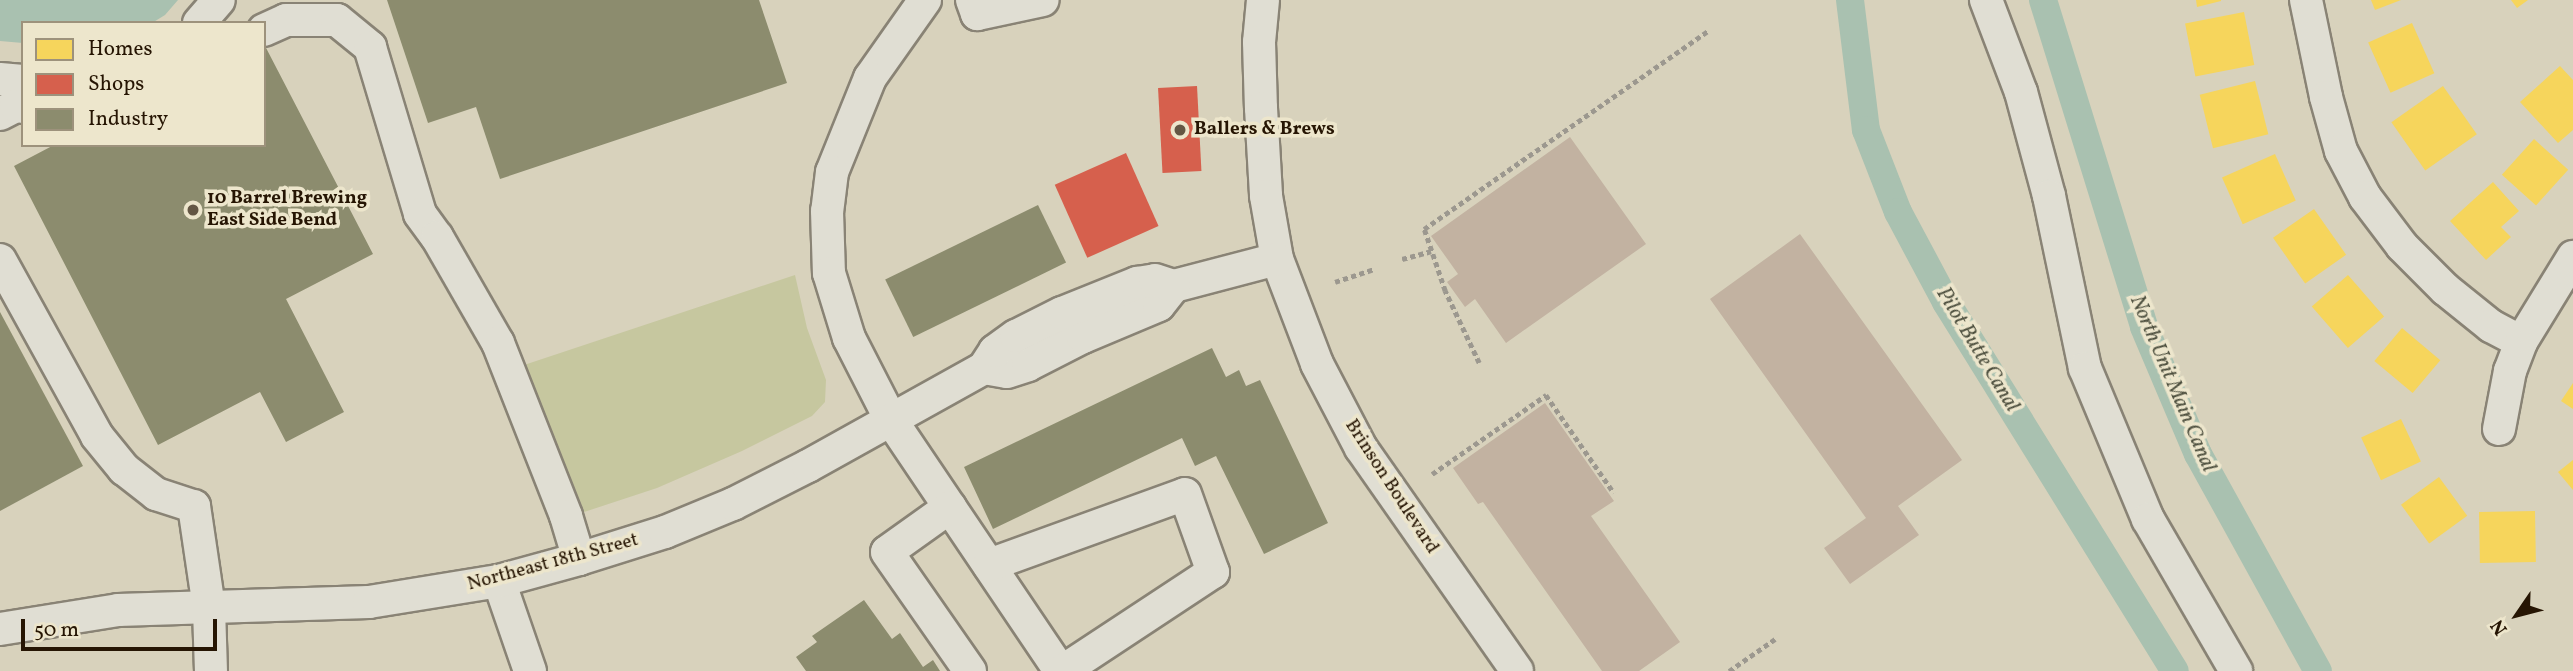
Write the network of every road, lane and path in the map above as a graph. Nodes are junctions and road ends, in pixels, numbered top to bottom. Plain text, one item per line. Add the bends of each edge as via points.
1 (219, 0) edge
2 (925, 0) edge
3 (972, 0) edge
4 (1043, 0) edge
5 (1263, 0) edge
6 (1986, 0) edge
7 (2305, 0) edge
8 (201, 21) edge
9 (266, 29) edge
10 (1708, 31) dead end
11 (0, 79) edge
12 (21, 81) edge
13 (21, 107) edge
14 (0, 114) edge
15 (1431, 251) junction
16 (2573, 257) edge
17 (1277, 259) junction
18 (1402, 259) dead end
19 (0, 260) edge
20 (1374, 269) dead end
21 (1335, 282) dead end
22 (2521, 342) junction
23 (1479, 363) dead end
24 (891, 420) junction
25 (2499, 429) dead end
26 (1433, 474) dead end
27 (1614, 493) dead end
28 (950, 507) junction
29 (579, 559) junction
30 (989, 565) junction
31 (499, 580) junction
32 (209, 608) junction
33 (0, 629) edge
34 (1775, 639) dead end
35 (211, 671) edge
36 (530, 671) edge
37 (970, 671) edge
38 (1062, 671) edge
39 (1517, 671) edge
40 (1729, 671) edge
41 (2236, 671) edge

1 - 8 street
2 - 24 street via 870,78 832,172 827,211 829,273 849,338
3 - 4 street via 977,14
5 - 17 street, Brinson Boulevard via 1261,108 1266,196
6 - 41 street via 2021,92 2046,183 2085,368 2148,519
7 - 22 street via 2341,151 2365,197 2402,246 2445,289 2491,326
9 - 29 street via 286,20 337,20 370,47 420,214 498,343
10 - 15 path via 1424,229
11 - 12 street
13 - 14 street
15 - 18 path
15 - 23 path
16 - 22 street
17 - 24 street, Northeast 18th Street via 1174,286 1154,280 1137,283 1062,313 1016,336 995,351 984,368
17 - 39 street, Brinson Boulevard via 1317,364 1361,448
19 - 32 street via 97,436 124,469 156,494 194,506
20 - 21 path
22 - 25 street via 2510,371
24 - 28 street
24 - 29 street, Northeast 18th Street via 733,504
26 - 27 path via 1546,395
28 - 30 street
28 - 37 street via 887,552
29 - 31 street, Northeast 18th Street
30 - 38 street
30 - 38 street via 1185,494 1213,572
31 - 32 street, Northeast 18th Street via 369,602
31 - 36 street
32 - 33 street, Northeast 18th Street via 118,610
32 - 35 street
34 - 40 path

